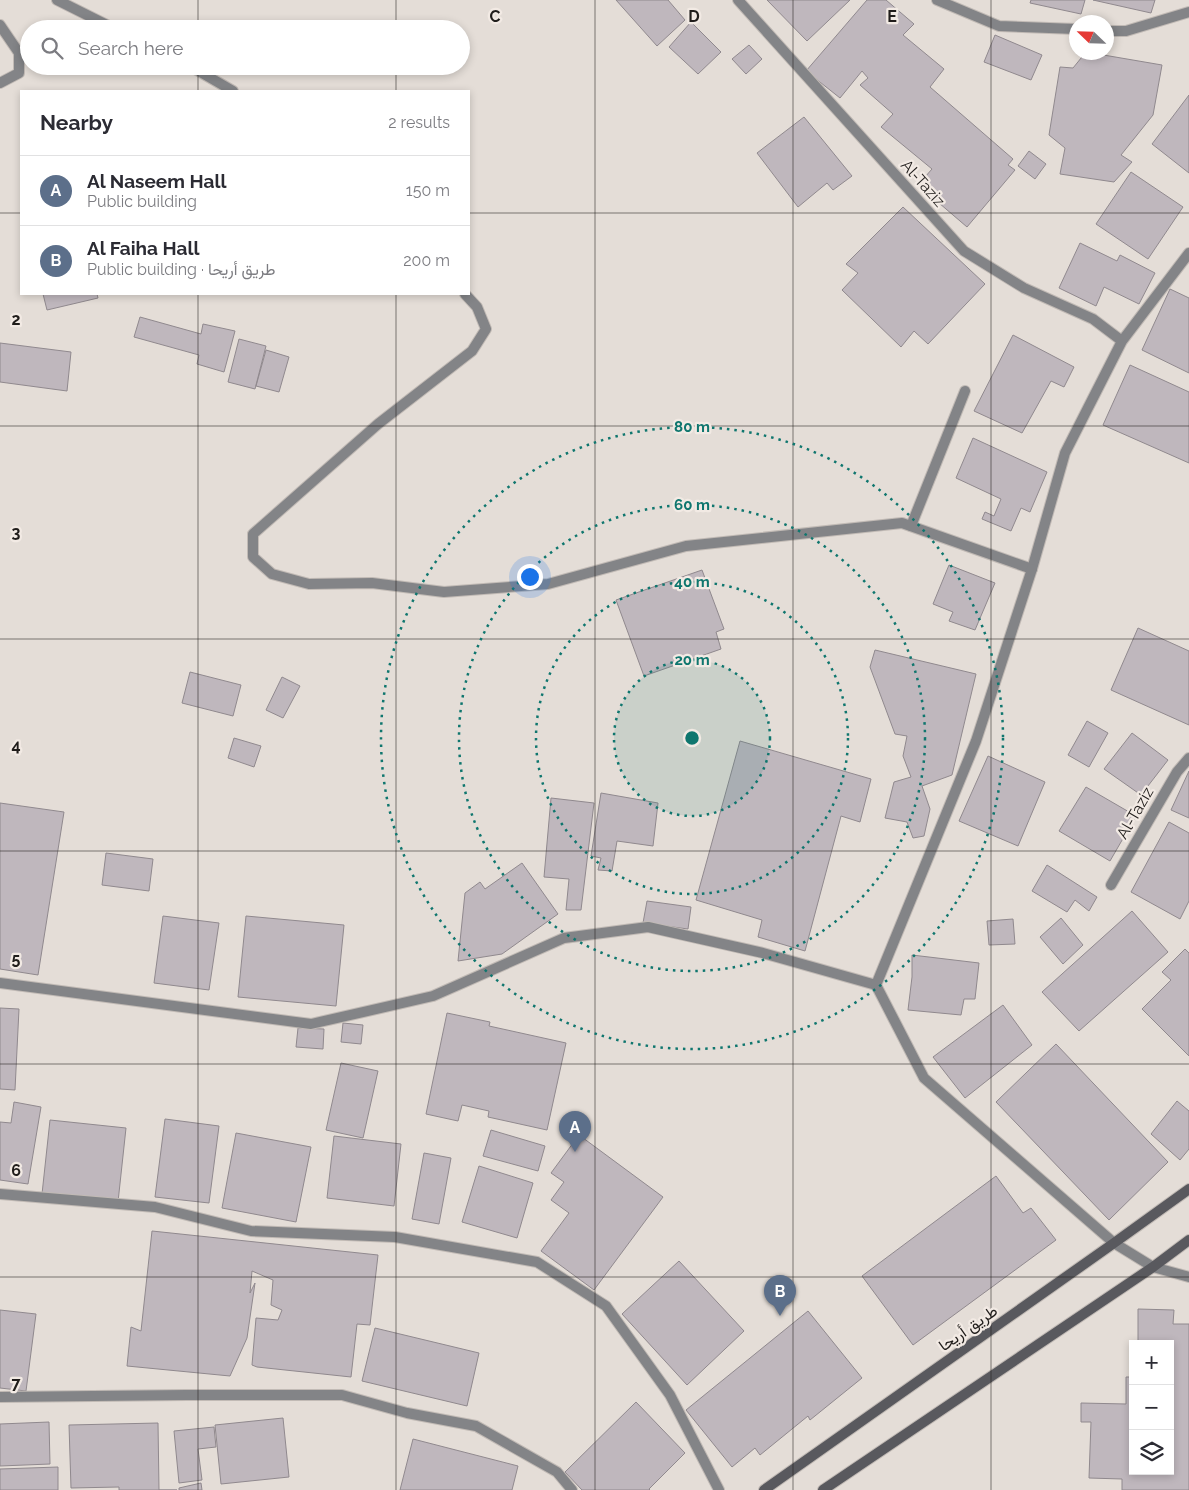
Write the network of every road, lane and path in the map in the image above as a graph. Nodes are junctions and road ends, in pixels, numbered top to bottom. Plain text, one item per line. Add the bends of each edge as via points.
1 (57, 0) edge
2 (738, 0) edge
3 (937, 0) edge
4 (1189, 12) edge
5 (97, 20) edge
6 (0, 25) edge
7 (1069, 29) edge
8 (1114, 30) edge
9 (205, 75) edge
10 (0, 83) edge
11 (231, 90) edge
12 (1189, 253) edge
13 (466, 295) edge
14 (1122, 341) junction
15 (965, 391) dead end
16 (911, 526) junction
17 (1032, 569) junction
18 (1189, 758) edge
19 (1110, 885) dead end
20 (0, 983) edge
21 (876, 985) junction
22 (1189, 1189) edge
23 (0, 1194) edge
24 (1189, 1240) edge
25 (1114, 1243) junction
26 (1153, 1266) junction
27 (1189, 1277) edge
28 (0, 1397) edge
29 (572, 1490) edge
30 (719, 1490) edge
31 (764, 1490) edge
32 (823, 1490) edge

1 - 5 street
2 - 14 street, Al-Taziz via 964,251 1024,288 1092,319
3 - 7 street via 999,26
4 - 8 street via 1126,31
6 - 10 street via 19,53 19,73
9 - 11 street
12 - 14 street
13 - 16 street via 486,329 472,351 378,424 253,534 253,557 272,574 310,584 372,583 444,592 548,584 686,546 902,523
14 - 17 street via 1065,452
15 - 16 street
16 - 17 street
17 - 21 street via 976,741
18 - 19 street, Al-Taziz via 1177,772
20 - 21 street via 312,1024 434,996 564,938 648,927 764,953
21 - 25 street via 924,1078
22 - 25 main road, طريق أريحا
23 - 30 street via 156,1207 251,1231 395,1238 537,1262 606,1306 670,1395
24 - 26 main road
25 - 26 street
25 - 31 main road, طريق أريحا
26 - 27 street
26 - 32 main road
28 - 29 street via 342,1395 407,1414 476,1426 557,1472

